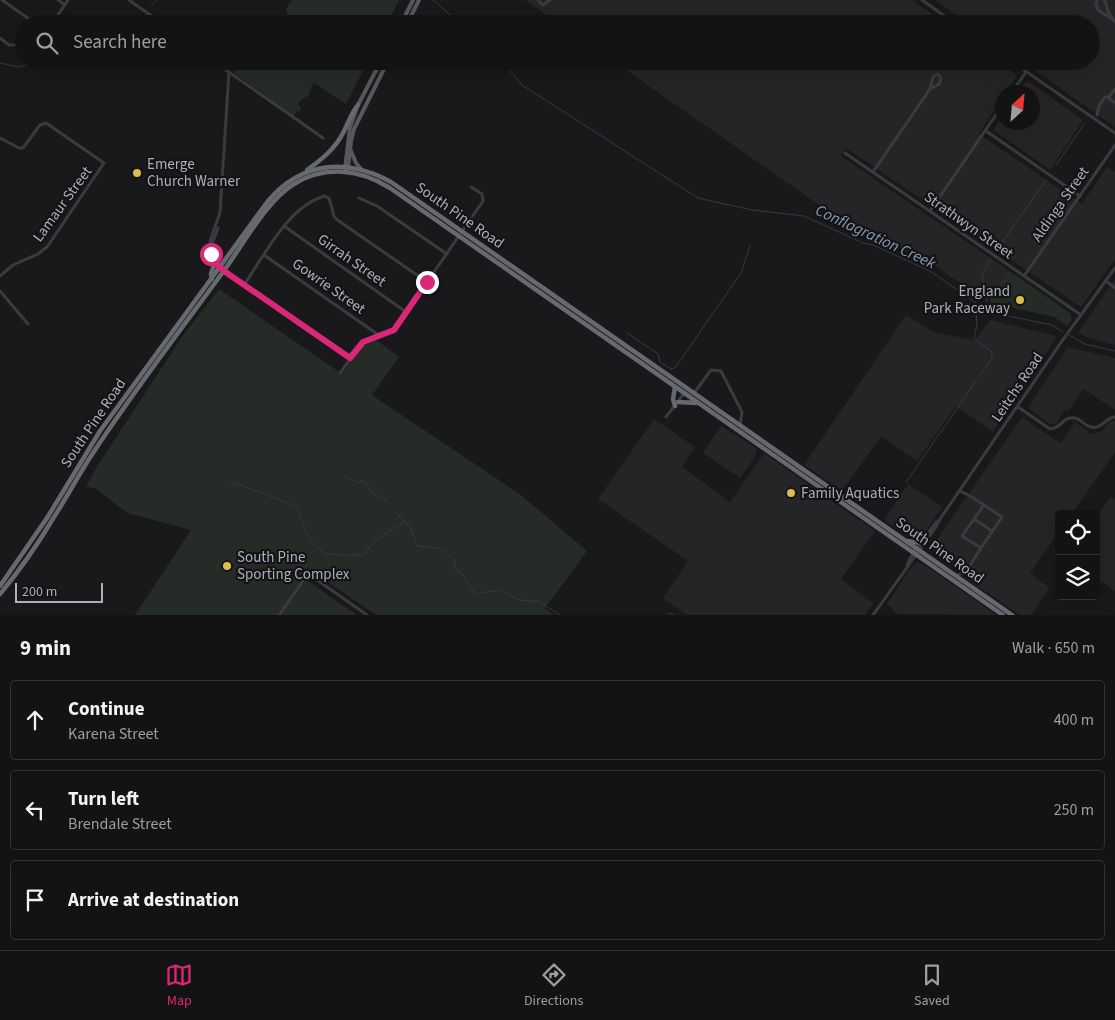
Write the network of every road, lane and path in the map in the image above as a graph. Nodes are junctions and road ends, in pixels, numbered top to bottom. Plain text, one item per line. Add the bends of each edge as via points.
1 (2, 0) edge
2 (58, 0) edge
3 (68, 0) edge
4 (129, 0) edge
5 (413, 0) edge
6 (419, 0) edge
7 (539, 0) edge
8 (550, 0) edge
9 (922, 0) edge
10 (1097, 0) edge
11 (1104, 0) edge
12 (65, 5) junction
13 (23, 15) edge
14 (58, 15) edge
15 (150, 15) edge
16 (405, 15) edge
17 (412, 15) edge
18 (943, 15) edge
19 (1114, 21) edge
20 (0, 38) edge
21 (15, 45) edge
22 (226, 70) edge
23 (376, 70) edge
24 (383, 70) edge
25 (1023, 70) edge
26 (229, 72) junction
27 (1026, 72) junction
28 (1017, 85) edge
29 (930, 89) junction
30 (1115, 89) edge
31 (1107, 97) junction
32 (1115, 103) edge
33 (358, 105) junction
34 (1097, 115) dead end
35 (995, 117) edge
36 (986, 131) junction
37 (1115, 133) edge
38 (0, 138) edge
39 (323, 138) dead end
40 (1115, 145) edge
41 (350, 148) junction
42 (845, 152) dead end
43 (346, 169) junction
44 (361, 169) junction
45 (873, 172) junction
46 (299, 175) junction
47 (471, 187) dead end
48 (1080, 196) junction
49 (359, 198) dead end
50 (930, 211) junction
51 (220, 212) junction
52 (284, 226) junction
53 (461, 234) junction
54 (447, 254) junction
55 (264, 255) junction
56 (214, 265) junction
57 (1115, 268) edge
58 (222, 270) junction
59 (0, 276) edge
60 (1024, 276) junction
61 (212, 279) junction
62 (1106, 281) junction
63 (427, 282) junction
64 (244, 285) junction
65 (1115, 288) edge
66 (0, 291) edge
67 (406, 312) junction
68 (1081, 315) junction
69 (28, 324) dead end
70 (380, 336) junction
71 (350, 358) junction
72 (340, 373) dead end
73 (675, 387) junction
74 (685, 391) junction
75 (694, 393) junction
76 (698, 403) junction
77 (676, 404) junction
78 (1018, 407) junction
79 (666, 417) dead end
80 (1115, 417) edge
81 (740, 425) junction
82 (799, 470) junction
83 (960, 491) junction
84 (846, 503) junction
85 (984, 505) junction
86 (940, 519) junction
87 (974, 519) junction
88 (992, 531) junction
89 (905, 542) junction
90 (921, 543) junction
91 (981, 548) junction
92 (916, 552) junction
93 (957, 577) junction
94 (0, 586) edge
95 (0, 594) edge
96 (279, 615) edge
97 (367, 615) edge
98 (873, 615) edge
99 (1002, 615) edge
100 (1012, 615) edge

1 - 13 street
2 - 12 street
3 - 12 street
4 - 15 street
5 - 16 main road
6 - 17 main road
7 - 8 street via 545,5
9 - 18 street
10 - 19 street via 1098,10
11 - 19 street
12 - 14 street
20 - 21 street
22 - 26 street
23 - 33 main road
24 - 41 main road via 357,120
25 - 27 street
26 - 39 street
26 - 51 street
27 - 28 street
27 - 37 street
29 - 29 street via 933,77 939,75 940,83
29 - 45 street
30 - 31 street
31 - 32 street
31 - 34 street via 1099,106
33 - 43 main road via 350,127
33 - 46 highway via 332,149
35 - 36 street
36 - 48 street
36 - 50 street
38 - 59 street, Lamaur Street via 23,148 40,125 46,123 104,164 44,250 13,265
40 - 48 street, Aldinga Street
41 - 43 main road
41 - 44 main road
42 - 45 street, Strathwyn Street
43 - 44 highway, South Pine Road
43 - 46 highway, South Pine Road via 324,167
43 - 53 highway, South Pine Road via 383,183
43 - 58 highway, South Pine Road via 313,175 285,190
44 - 53 highway, South Pine Road via 392,182
45 - 50 street, Strathwyn Street
46 - 58 highway, South Pine Road via 268,200
47 - 53 street via 484,199
48 - 60 street, Aldinga Street
49 - 54 street via 377,206
50 - 60 street, Strathwyn Street
51 - 56 street via 208,250
51 - 58 street via 211,252
52 - 55 street
52 - 63 street via 303,207 322,196 327,197 336,219
52 - 67 street, Girrah Street
53 - 54 street
53 - 73 highway, South Pine Road
53 - 74 highway, South Pine Road
54 - 63 street
55 - 64 street
55 - 70 street, Gowrie Street
56 - 58 street
56 - 61 highway
57 - 62 street, Leitchs Road
58 - 61 highway, South Pine Road
58 - 64 street
58 - 95 highway, South Pine Road via 105,435 54,518
60 - 68 street, Strathwyn Street
61 - 94 highway, South Pine Road via 100,431 47,518
62 - 65 street
62 - 68 street, Leitchs Road
63 - 67 street
64 - 71 street
66 - 69 street
67 - 70 street via 394,330
68 - 78 street, Leitchs Road
70 - 71 street via 363,342
71 - 72 street
73 - 74 highway, South Pine Road
73 - 77 highway via 673,399
74 - 75 highway, South Pine Road
74 - 76 highway, South Pine Road
74 - 77 street
75 - 81 highway, South Pine Road
75 - 81 street via 712,370 721,371 742,412
76 - 77 highway
76 - 82 highway, South Pine Road
77 - 79 street
78 - 80 street via 1050,429 1067,418 1078,419 1091,428
78 - 83 street, Leitchs Road
81 - 82 highway, South Pine Road
82 - 84 highway, South Pine Road
83 - 85 street
83 - 86 street, Leitchs Road
84 - 89 highway, South Pine Road
84 - 92 highway, South Pine Road
85 - 87 street
85 - 88 street via 1002,517
86 - 90 street, Leitchs Road
86 - 92 street, Leitchs Road
87 - 88 street
87 - 91 street via 962,536
88 - 91 street
89 - 90 highway
89 - 92 highway, South Pine Road
90 - 92 street, Leitchs Road
91 - 93 street via 967,570
92 - 93 highway, South Pine Road
92 - 98 street, Leitchs Road
92 - 99 highway, South Pine Road
93 - 100 highway, South Pine Road
96 - 97 street via 310,575

